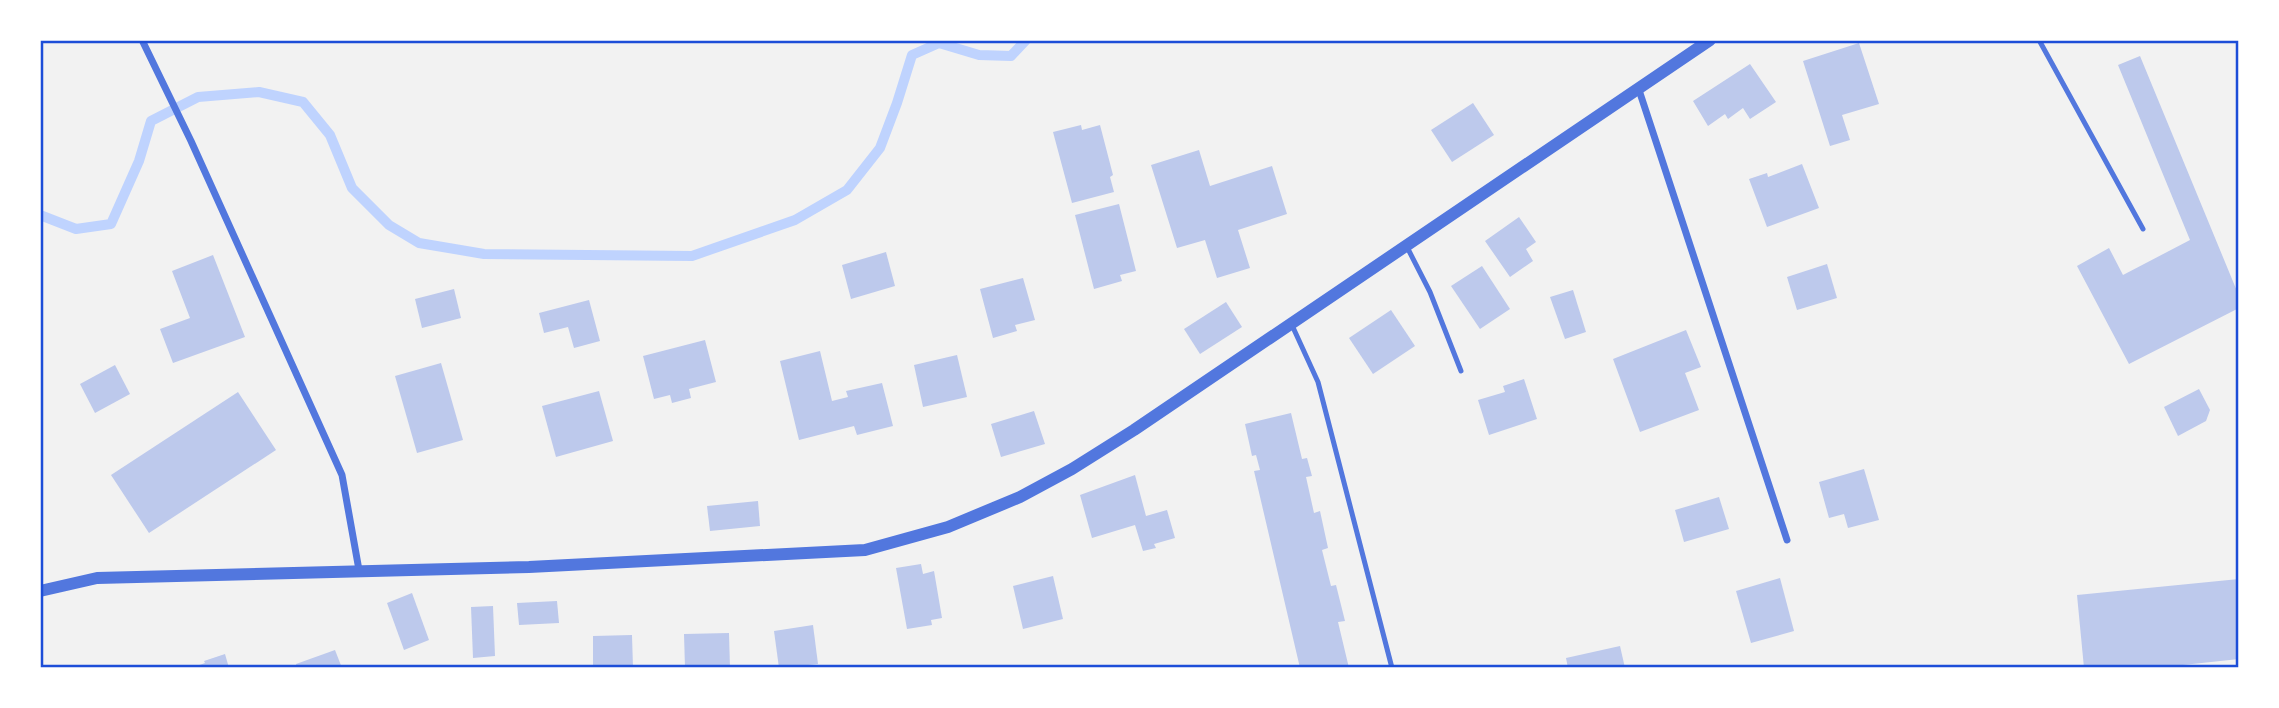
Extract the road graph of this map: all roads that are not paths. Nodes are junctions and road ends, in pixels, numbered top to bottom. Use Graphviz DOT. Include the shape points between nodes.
graph roads {
  1 [pos="142,40"];
  2 [pos="1710,40"];
  3 [pos="2039,40"];
  4 [pos="1639,90"];
  5 [pos="2143,229"];
  6 [pos="1406,244"];
  7 [pos="1291,323"];
  8 [pos="1461,371"];
  9 [pos="1787,540"];
  10 [pos="359,570"];
  11 [pos="40,591"];
  12 [pos="1392,668"];
  1 -- 10 [label="street" via="342,475"];
  2 -- 4 [label="street"];
  3 -- 5 [label="lane"];
  4 -- 6 [label="street"];
  4 -- 9 [label="street"];
  6 -- 7 [label="street"];
  6 -- 8 [label="lane"];
  7 -- 10 [label="street" via="1133,430 1020,497 948,527 866,550 529,567"];
  7 -- 12 [label="lane" via="1318,382"];
  10 -- 11 [label="street" via="97,578"];
}
